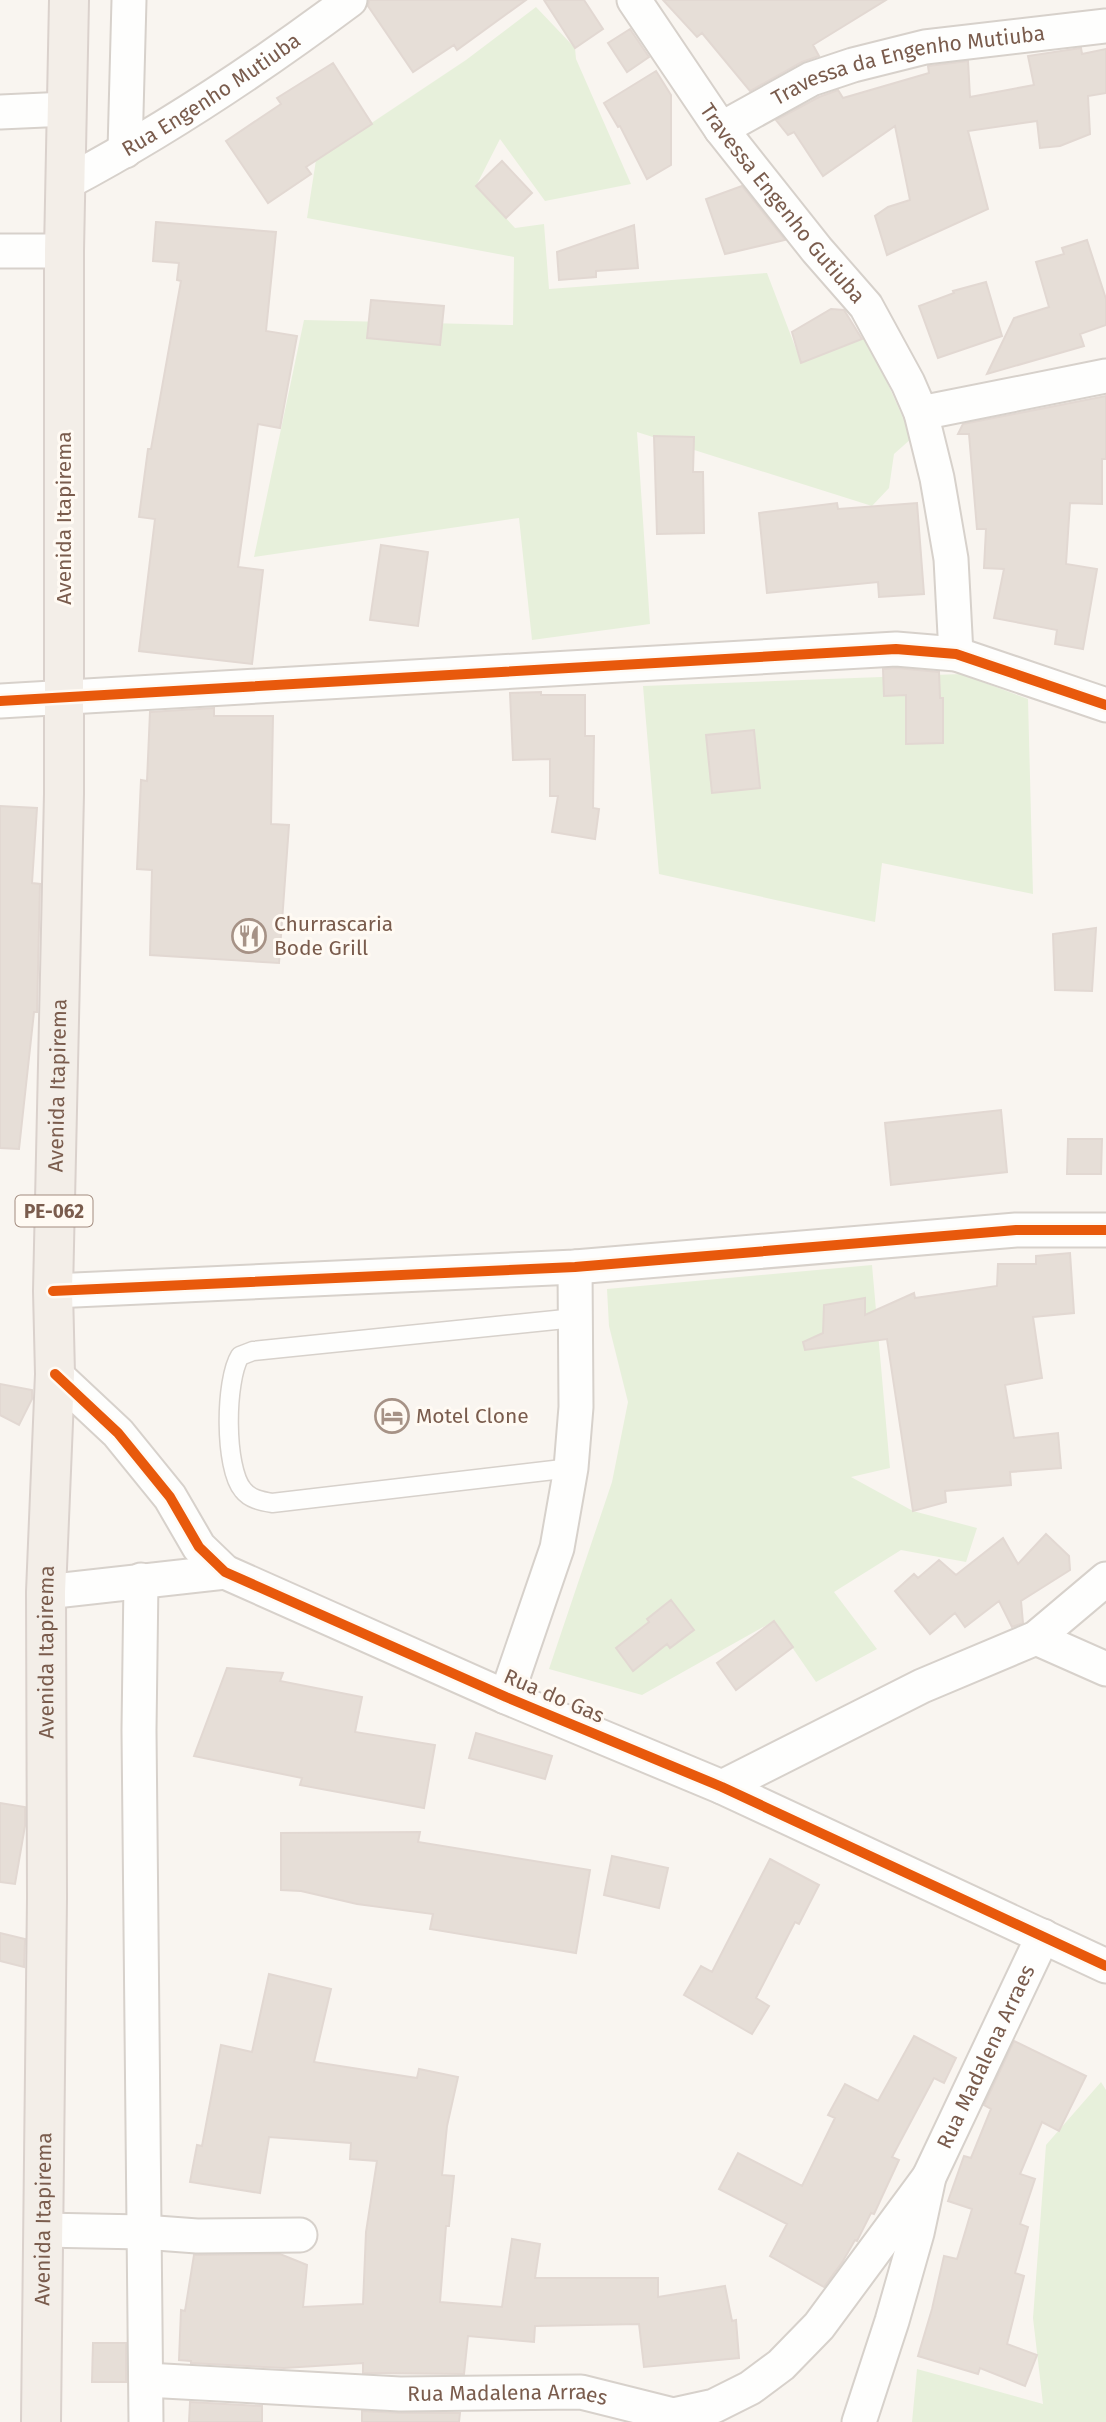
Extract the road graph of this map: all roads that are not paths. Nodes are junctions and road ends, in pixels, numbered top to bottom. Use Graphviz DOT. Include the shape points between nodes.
graph roads {
  1 [pos="69,0"];
  2 [pos="129,0"];
  3 [pos="350,0"];
  4 [pos="634,0"];
  5 [pos="1106,26"];
  6 [pos="67,110"];
  7 [pos="0,112"];
  8 [pos="721,129"];
  9 [pos="125,151"];
  10 [pos="66,183"];
  11 [pos="0,251"];
  12 [pos="64,251"];
  13 [pos="1106,376"];
  14 [pos="921,413"];
  15 [pos="956,654"];
  16 [pos="64,697"];
  17 [pos="0,701"];
  18 [pos="1106,705"];
  19 [pos="1106,1230"];
  20 [pos="575,1267"];
  21 [pos="53,1291"];
  22 [pos="575,1318"];
  23 [pos="55,1374"];
  24 [pos="571,1468"];
  25 [pos="225,1572"];
  26 [pos="1106,1579"];
  27 [pos="141,1580"];
  28 [pos="46,1592"];
  29 [pos="1036,1638"];
  30 [pos="1106,1669"];
  31 [pos="506,1697"];
  32 [pos="722,1787"];
  33 [pos="1042,1936"];
  34 [pos="1106,1966"];
  35 [pos="929,2177"];
  36 [pos="42,2230"];
  37 [pos="143,2232"];
  38 [pos="299,2235"];
  39 [pos="146,2380"];
  40 [pos="41,2422"];
  41 [pos="146,2422"];
  42 [pos="859,2422"];
  1 -- 6 [label="main road, Avenida Itapirema / PE-062"];
  2 -- 9 [label="street"];
  3 -- 9 [label="street, Rua Engenho Mutiuba" via="238,81"];
  4 -- 8 [label="street, Travessa Engenho Gutiuba"];
  5 -- 8 [label="street, Travessa da Engenho Mutiuba" via="925,47 853,65 811,79"];
  6 -- 7 [label="street"];
  6 -- 10 [label="main road, Avenida Itapirema / PE-062"];
  8 -- 14 [label="street, Travessa Engenho Gutiuba" via="866,306"];
  9 -- 10 [label="street, Rua Engenho Mutiuba"];
  10 -- 12 [label="main road, Avenida Itapirema / PE-062"];
  11 -- 12 [label="street"];
  12 -- 16 [label="main road, Avenida Itapirema / PE-062"];
  13 -- 14 [label="street"];
  14 -- 15 [label="street, Travessa Engenho Gutiuba" via="951,559"];
  15 -- 16 [label="street" via="896,649"];
  15 -- 18 [label="street"];
  16 -- 17 [label="street"];
  16 -- 21 [label="main road, Avenida Itapirema / PE-062"];
  19 -- 20 [label="street" via="1016,1230"];
  20 -- 21 [label="street"];
  20 -- 22 [label="street"];
  21 -- 23 [label="main road, Avenida Itapirema / PE-062"];
  22 -- 24 [label="street"];
  22 -- 24 [label="lane" via="253,1351 240,1356 230,1379 230,1458 243,1490 260,1501"];
  23 -- 25 [label="street, Rua do Gas" via="118,1433 170,1497 199,1547"];
  23 -- 28 [label="main road, Avenida Itapirema / PE-062"];
  24 -- 31 [label="street" via="557,1548"];
  25 -- 27 [label="street, Rua do Gas"];
  25 -- 31 [label="street, Rua do Gas"];
  26 -- 29 [label="street"];
  27 -- 28 [label="street, Rua do Gas"];
  27 -- 37 [label="street"];
  28 -- 36 [label="main road, Avenida Itapirema / PE-062"];
  29 -- 30 [label="street"];
  29 -- 32 [label="street" via="922,1686"];
  31 -- 32 [label="street, Rua do Gas"];
  32 -- 33 [label="street, Rua do Gas"];
  33 -- 34 [label="street, Rua do Gas"];
  33 -- 35 [label="street, Rua Madalena Arraes"];
  35 -- 39 [label="street, Rua Madalena Arraes" via="818,2326 781,2365 714,2406 673,2415 581,2392 400,2394"];
  35 -- 42 [label="street, Rua Madalena Arraes" via="896,2309"];
  36 -- 37 [label="street"];
  36 -- 40 [label="main road, Avenida Itapirema / PE-062"];
  37 -- 38 [label="street"];
  37 -- 39 [label="street"];
  39 -- 41 [label="street"];
}
